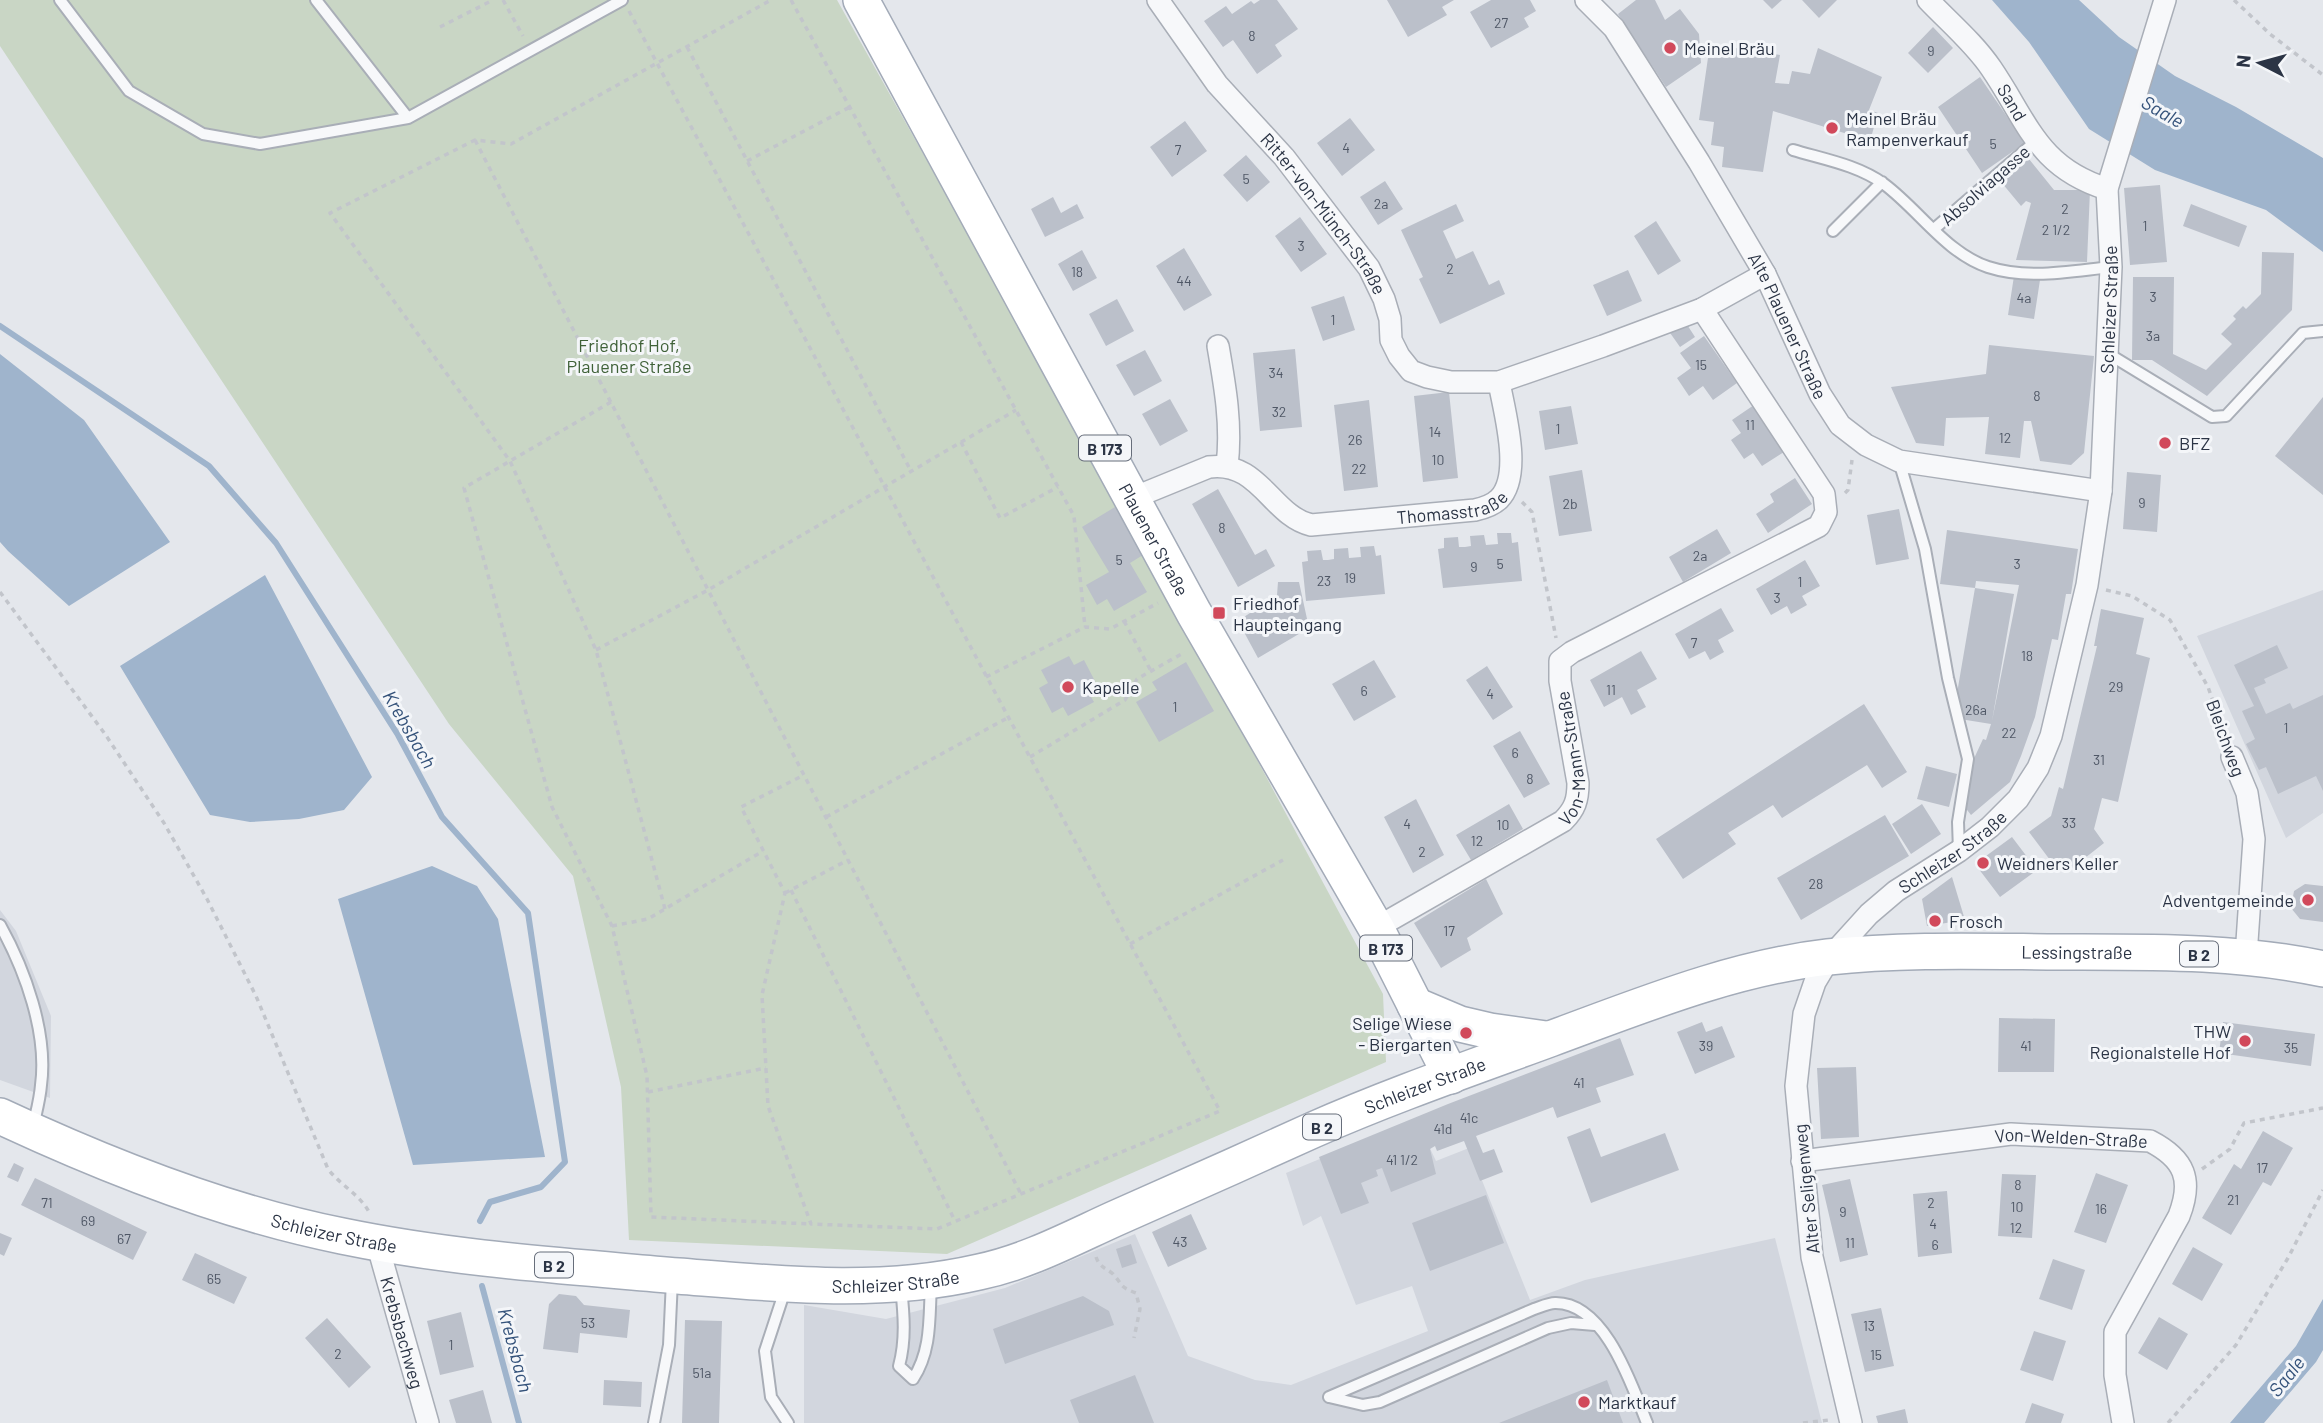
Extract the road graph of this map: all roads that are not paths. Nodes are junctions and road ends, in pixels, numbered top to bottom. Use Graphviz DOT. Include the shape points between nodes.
graph roads {
  1 [pos="60,0"];
  2 [pos="316,0"];
  3 [pos="622,0"];
  4 [pos="861,0"];
  5 [pos="1158,0"];
  6 [pos="1586,0"];
  7 [pos="1928,0"];
  8 [pos="2165,0"];
  9 [pos="408,118"];
  10 [pos="2036,141"];
  11 [pos="1793,150"];
  12 [pos="1882,182"];
  13 [pos="2106,189"];
  14 [pos="1934,229"];
  15 [pos="1833,231"];
  16 [pos="2111,267"];
  17 [pos="1765,274"];
  18 [pos="1702,309"];
  19 [pos="2323,331"];
  20 [pos="1218,346"];
  21 [pos="2107,353"];
  22 [pos="1499,382"];
  23 [pos="1899,461"];
  24 [pos="1227,466"];
  25 [pos="2102,491"];
  26 [pos="1133,498"];
  27 [pos="2232,757"];
  28 [pos="1959,851"];
  29 [pos="0,925"];
  30 [pos="1376,928"];
  31 [pos="2246,956"];
  32 [pos="1830,957"];
  33 [pos="2323,969"];
  34 [pos="1415,1005"];
  35 [pos="1550,1039"];
  36 [pos="1451,1076"];
  37 [pos="0,1116"];
  38 [pos="33,1131"];
  39 [pos="1802,1161"];
  40 [pos="377,1243"];
  41 [pos="672,1275"];
  42 [pos="916,1283"];
  43 [pos="786,1285"];
  44 [pos="1598,1325"];
  45 [pos="1850,1421"];
  46 [pos="428,1423"];
  47 [pos="654,1423"];
  48 [pos="788,1423"];
  49 [pos="1647,1423"];
  50 [pos="2123,1423"];
  1 -- 9 [label="lane" via="129,92 203,134 260,144"];
  2 -- 9 [label="lane"];
  3 -- 9 [label="lane"];
  4 -- 26 [label="main road, Plauener Straße / B 173"];
  5 -- 22 [label="street, Ritter-von-Münch-Straße" via="1217,84 1284,157 1369,268 1384,299 1391,340 1411,371 1451,382"];
  6 -- 17 [label="street, Alte Plauener Straße" via="1614,27"];
  7 -- 10 [label="street, Sand" via="1989,66"];
  8 -- 13 [label="street, Schleizer Straße"];
  10 -- 13 [label="street, Sand" via="2073,176"];
  10 -- 14 [label="lane, Absolviagasse"];
  11 -- 12 [label="lane, Absolviagasse" via="1852,167"];
  12 -- 14 [label="lane, Absolviagasse"];
  12 -- 15 [label="lane"];
  13 -- 16 [label="street, Schleizer Straße"];
  14 -- 16 [label="lane, Absolviagasse" via="1968,258 1989,267 2034,275"];
  16 -- 21 [label="street, Schleizer Straße"];
  17 -- 18 [label="street"];
  17 -- 23 [label="street, Alte Plauener Straße" via="1819,394 1840,425 1866,445"];
  18 -- 22 [label="street"];
  18 -- 30 [label="street, Von-Mann-Straße" via="1824,494 1826,512 1819,526 1560,661 1578,783 1572,811 1563,821"];
  19 -- 21 [label="lane" via="2303,333 2226,416 2211,417"];
  20 -- 24 [label="street" via="1228,417"];
  21 -- 25 [label="street, Schleizer Straße"];
  22 -- 24 [label="street, Thomasstraße" via="1511,468 1508,486 1489,506 1311,525 1300,523 1258,484"];
  23 -- 25 [label="street, Alte Plauener Straße"];
  23 -- 28 [label="lane" via="1924,549 1968,760 1958,822"];
  24 -- 26 [label="street" via="1209,467"];
  25 -- 28 [label="street, Schleizer Straße" via="2087,585 2051,736 2018,799"];
  26 -- 30 [label="main road, Plauener Straße / B 173"];
  27 -- 31 [label="street, Bleichweg" via="2247,793 2254,839"];
  28 -- 32 [label="street, Schleizer Straße" via="1868,914"];
  29 -- 38 [label="lane" via="29,991 41,1047 42,1083"];
  30 -- 34 [label="main road, Plauener Straße / B 173"];
  31 -- 32 [label="main road, Lessingstraße / B 2" via="2009,952"];
  31 -- 33 [label="main road, Lessingstraße / B 2"];
  32 -- 35 [label="main road, Schleizer Straße / B 2" via="1742,974"];
  32 -- 39 [label="street, Alter Seligenweg" via="1804,1014 1798,1054"];
  34 -- 35 [label="main road" via="1460,1024"];
  34 -- 36 [label="main road, Plauener Straße / B 173"];
  35 -- 36 [label="main road, Schleizer Straße / B 2"];
  36 -- 42 [label="main road, Schleizer Straße / B 2" via="1314,1130 1055,1247 984,1272"];
  37 -- 38 [label="main road, Schleizer Straße / B 2"];
  38 -- 40 [label="main road, Schleizer Straße / B 2" via="263,1217"];
  39 -- 45 [label="street, Alter Seligenweg" via="1812,1257"];
  39 -- 50 [label="street, Von-Welden-Straße" via="2011,1134 2150,1141 2169,1151 2182,1165 2186,1198 2115,1332 2115,1375"];
  40 -- 41 [label="main road, Schleizer Straße / B 2"];
  40 -- 46 [label="street, Krebsbachweg"];
  41 -- 43 [label="main road, Schleizer Straße / B 2"];
  41 -- 47 [label="lane" via="670,1345"];
  42 -- 42 [label="lane" via="898,1366 913,1379 928,1346"];
  42 -- 43 [label="main road, Schleizer Straße / B 2"];
  43 -- 48 [label="lane" via="765,1351 771,1396"];
  44 -- 44 [label="lane" via="1571,1323 1548,1328 1380,1402 1363,1405 1329,1397 1555,1303 1577,1308"];
  44 -- 49 [label="lane" via="1619,1357"];
}
